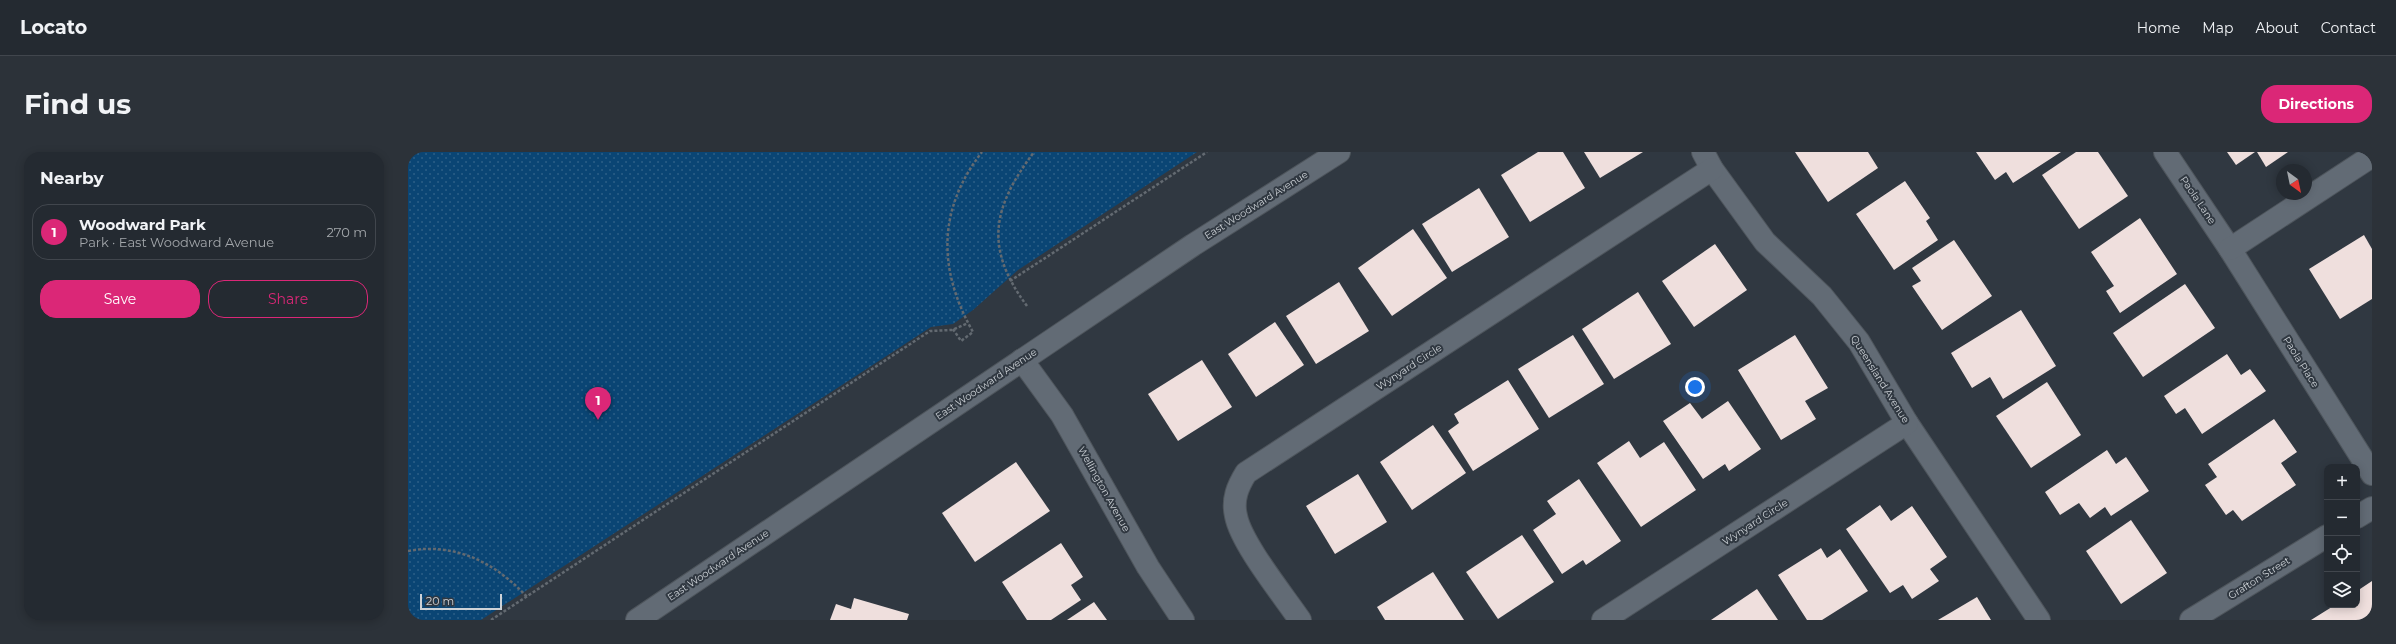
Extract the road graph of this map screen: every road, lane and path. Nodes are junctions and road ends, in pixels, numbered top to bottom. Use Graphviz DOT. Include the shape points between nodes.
graph roads {
  1 [pos="982,152"];
  2 [pos="1034,152"];
  3 [pos="1207,152"];
  4 [pos="1339,152"];
  5 [pos="2165,152"];
  6 [pos="2372,156"];
  7 [pos="1708,160"];
  8 [pos="2230,249"];
  9 [pos="1010,281"];
  10 [pos="1027,306"];
  11 [pos="968,323"];
  12 [pos="953,329"];
  13 [pos="1022,360"];
  14 [pos="1907,423"];
  15 [pos="2372,474"];
  16 [pos="2372,508"];
  17 [pos="2360,515"];
  18 [pos="2324,538"];
  19 [pos="408,552"];
  20 [pos="527,597"];
  21 [pos="491,620"];
  22 [pos="637,620"];
  23 [pos="1183,620"];
  24 [pos="1300,620"];
  25 [pos="1603,620"];
  26 [pos="2039,620"];
  27 [pos="2191,620"];
  1 -- 11 [label="path" via="952,206 947,238 951,284"];
  2 -- 9 [label="path" via="1008,192 999,227 1000,258"];
  3 -- 9 [label="path"];
  4 -- 13 [label="street, East Woodward Avenue" via="1193,245"];
  5 -- 8 [label="street, Paola Lane"];
  6 -- 8 [label="street"];
  7 -- 14 [label="street, Queensland Avenue" via="1765,242 1822,296 1859,342"];
  7 -- 24 [label="street, Wynyard Circle" via="1246,473 1238,486 1234,503 1236,517 1250,547"];
  8 -- 15 [label="street, Paola Place"];
  9 -- 10 [label="path"];
  11 -- 12 [label="path"];
  11 -- 12 [label="path" via="973,332 961,341"];
  12 -- 20 [label="path" via="930,332"];
  13 -- 22 [label="street, East Woodward Avenue"];
  13 -- 23 [label="street, Wellington Avenue" via="1062,415 1148,567"];
  14 -- 25 [label="street, Wynyard Circle"];
  14 -- 26 [label="street, Queensland Avenue"];
  16 -- 17 [label="street"];
  18 -- 27 [label="street, Grafton Street"];
  19 -- 20 [label="path" via="441,549 464,554 487,563 511,580"];
  20 -- 21 [label="path"];
}
